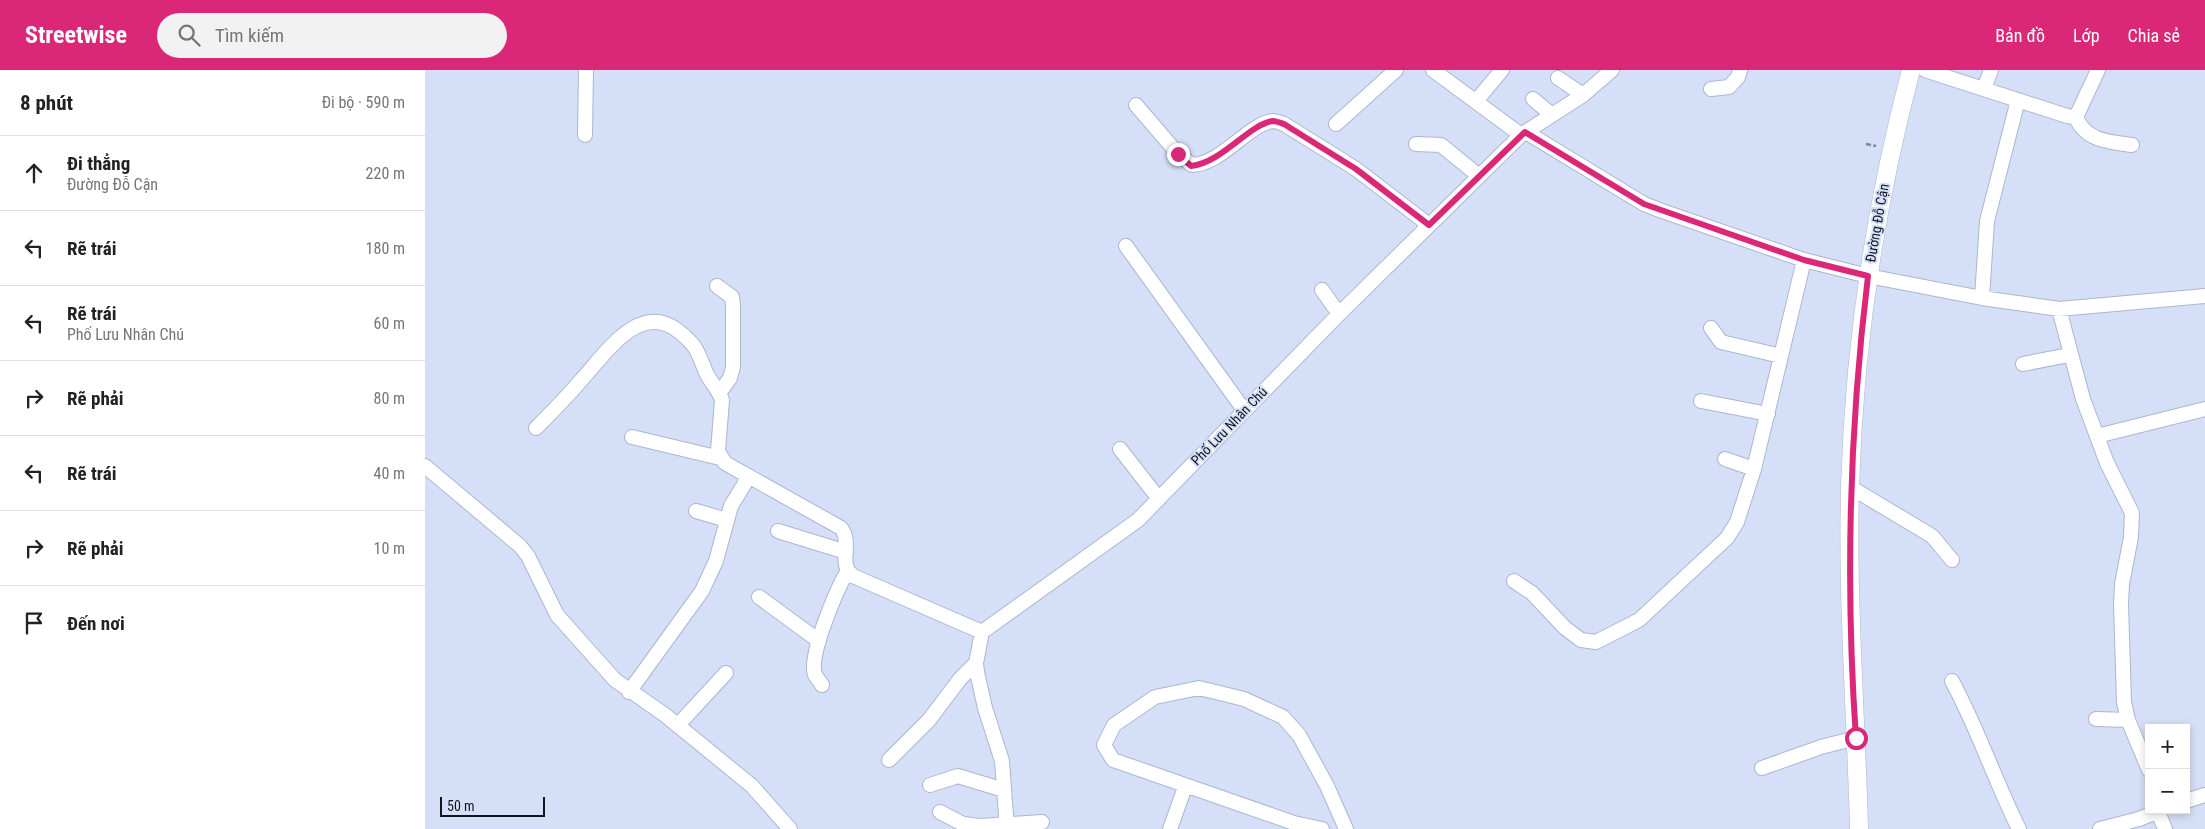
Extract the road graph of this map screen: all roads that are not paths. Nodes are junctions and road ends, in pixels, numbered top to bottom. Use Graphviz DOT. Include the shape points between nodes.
graph roads {
  1 [pos="586,70"];
  2 [pos="1396,70"];
  3 [pos="1433,70"];
  4 [pos="1501,70"];
  5 [pos="1612,70"];
  6 [pos="1740,70"];
  7 [pos="1911,70"];
  8 [pos="1925,70"];
  9 [pos="1991,70"];
  10 [pos="2098,70"];
  11 [pos="1558,78"];
  12 [pos="1985,88"];
  13 [pos="1711,90"];
  14 [pos="1583,95"];
  15 [pos="1533,99"];
  16 [pos="2018,100"];
  17 [pos="1476,102"];
  18 [pos="1136,105"];
  19 [pos="1552,115"];
  20 [pos="2075,117"];
  21 [pos="1336,124"];
  22 [pos="1523,133"];
  23 [pos="585,135"];
  24 [pos="1416,144"];
  25 [pos="2132,145"];
  26 [pos="1479,176"];
  27 [pos="1429,225"];
  28 [pos="1126,246"];
  29 [pos="1804,260"];
  30 [pos="1868,276"];
  31 [pos="717,286"];
  32 [pos="1322,290"];
  33 [pos="2205,296"];
  34 [pos="1982,298"];
  35 [pos="2059,309"];
  36 [pos="1339,314"];
  37 [pos="1711,328"];
  38 [pos="2069,355"];
  39 [pos="1781,356"];
  40 [pos="2023,364"];
  41 [pos="719,392"];
  42 [pos="1701,401"];
  43 [pos="2205,409"];
  44 [pos="1244,410"];
  45 [pos="1768,414"];
  46 [pos="535,428"];
  47 [pos="632,436"];
  48 [pos="2097,436"];
  49 [pos="1120,449"];
  50 [pos="720,458"];
  51 [pos="1725,458"];
  52 [pos="425,466"];
  53 [pos="1754,468"];
  54 [pos="748,478"];
  55 [pos="1850,487"];
  56 [pos="1159,499"];
  57 [pos="695,511"];
  58 [pos="727,520"];
  59 [pos="778,531"];
  60 [pos="845,552"];
  61 [pos="1953,560"];
  62 [pos="847,572"];
  63 [pos="1514,580"];
  64 [pos="759,597"];
  65 [pos="982,632"];
  66 [pos="819,641"];
  67 [pos="976,663"];
  68 [pos="727,673"];
  69 [pos="1952,681"];
  70 [pos="822,685"];
  71 [pos="629,692"];
  72 [pos="2096,719"];
  73 [pos="2128,720"];
  74 [pos="678,725"];
  75 [pos="1856,738"];
  76 [pos="889,760"];
  77 [pos="1762,768"];
  78 [pos="2149,769"];
  79 [pos="930,785"];
  80 [pos="1185,787"];
  81 [pos="1004,790"];
  82 [pos="2205,795"];
  83 [pos="2190,800"];
  84 [pos="940,812"];
  85 [pos="2149,814"];
  86 [pos="2160,814"];
  87 [pos="1042,822"];
  88 [pos="1293,826"];
  89 [pos="1007,827"];
  90 [pos="790,829"];
  91 [pos="1170,829"];
  92 [pos="1322,829"];
  93 [pos="1346,829"];
  94 [pos="1859,829"];
  95 [pos="2019,829"];
  96 [pos="2100,829"];
  97 [pos="2165,829"];
  1 -- 23 [label="street"];
  2 -- 21 [label="street"];
  3 -- 17 [label="street"];
  4 -- 17 [label="street"];
  5 -- 14 [label="street, Phố Lưu Nhân Chú"];
  6 -- 13 [label="street" via="1729,87"];
  7 -- 30 [label="main road, Đường Đỗ Cận" via="1890,148"];
  8 -- 12 [label="street"];
  9 -- 12 [label="street"];
  10 -- 20 [label="street"];
  11 -- 14 [label="street"];
  12 -- 16 [label="street"];
  14 -- 19 [label="street, Phố Lưu Nhân Chú"];
  15 -- 19 [label="street"];
  16 -- 20 [label="street"];
  16 -- 34 [label="street" via="1987,222"];
  17 -- 22 [label="street"];
  18 -- 27 [label="street" via="1191,166 1204,165 1273,121 1284,124 1356,169"];
  19 -- 22 [label="street, Phố Lưu Nhân Chú"];
  20 -- 25 [label="street" via="2079,126 2101,141"];
  22 -- 26 [label="street, Phố Lưu Nhân Chú"];
  22 -- 29 [label="street" via="1644,204"];
  24 -- 26 [label="street" via="1441,145"];
  26 -- 27 [label="street, Phố Lưu Nhân Chú"];
  27 -- 36 [label="street, Phố Lưu Nhân Chú"];
  28 -- 44 [label="street"];
  29 -- 30 [label="street"];
  29 -- 39 [label="street"];
  30 -- 34 [label="street"];
  30 -- 55 [label="main road, Đường Đỗ Cận" via="1857,371"];
  31 -- 41 [label="street" via="731,297 733,307 733,367 730,378"];
  32 -- 36 [label="street"];
  33 -- 35 [label="street"];
  34 -- 35 [label="street"];
  35 -- 38 [label="street"];
  36 -- 44 [label="street, Phố Lưu Nhân Chú"];
  37 -- 39 [label="street" via="1721,342"];
  38 -- 40 [label="street"];
  38 -- 48 [label="street"];
  39 -- 45 [label="street"];
  41 -- 46 [label="street" via="692,342 667,323 649,321 621,337"];
  41 -- 50 [label="street"];
  42 -- 45 [label="street"];
  43 -- 48 [label="street"];
  44 -- 56 [label="street, Phố Lưu Nhân Chú"];
  45 -- 53 [label="street"];
  47 -- 50 [label="street"];
  48 -- 73 [label="street" via="2131,513 2131,537 2121,605 2124,702"];
  49 -- 56 [label="street"];
  50 -- 54 [label="street"];
  51 -- 53 [label="street"];
  52 -- 71 [label="street" via="520,546 557,615"];
  53 -- 63 [label="street" via="1737,522 1727,538 1639,620 1596,642 1581,640 1565,628 1533,594"];
  54 -- 58 [label="street" via="736,495"];
  54 -- 60 [label="street" via="841,528 846,538"];
  55 -- 61 [label="street" via="1933,536"];
  55 -- 75 [label="main road, Đường Đỗ Cận" via="1851,659"];
  56 -- 65 [label="street, Phố Lưu Nhân Chú" via="1138,520"];
  57 -- 58 [label="street"];
  58 -- 71 [label="street" via="716,561 702,591"];
  59 -- 60 [label="street"];
  60 -- 62 [label="street"];
  62 -- 65 [label="street"];
  62 -- 66 [label="street" via="833,598"];
  64 -- 66 [label="street"];
  65 -- 67 [label="street"];
  66 -- 70 [label="street" via="815,674"];
  67 -- 76 [label="street" via="929,720"];
  67 -- 81 [label="street" via="985,708 1000,752"];
  68 -- 74 [label="street"];
  69 -- 95 [label="street" via="1973,719"];
  71 -- 74 [label="street"];
  72 -- 73 [label="street"];
  73 -- 78 [label="street"];
  74 -- 90 [label="street" via="752,786"];
  75 -- 77 [label="street" via="1821,746"];
  75 -- 94 [label="main road, Đường Đỗ Cận"];
  79 -- 81 [label="street" via="958,776"];
  80 -- 88 [label="street"];
  80 -- 91 [label="street"];
  80 -- 93 [label="street" via="1113,760 1104,745 1114,725 1155,697 1199,688 1244,699 1283,716 1299,735"];
  81 -- 89 [label="street"];
  82 -- 83 [label="street"];
  84 -- 89 [label="street" via="963,824"];
  85 -- 96 [label="street"];
  86 -- 97 [label="street"];
  87 -- 89 [label="street"];
  88 -- 92 [label="street"];
}
